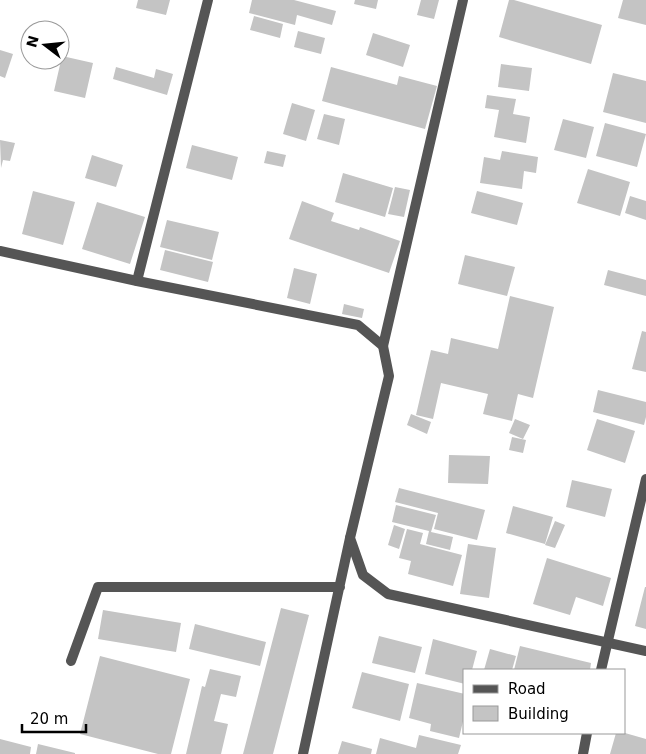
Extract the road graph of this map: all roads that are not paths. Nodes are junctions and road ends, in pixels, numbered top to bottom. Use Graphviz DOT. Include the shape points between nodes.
graph roads {
  1 [pos="208,0"];
  2 [pos="463,0"];
  3 [pos="0,251"];
  4 [pos="137,281"];
  5 [pos="383,346"];
  6 [pos="646,479"];
  7 [pos="350,538"];
  8 [pos="340,587"];
  9 [pos="607,643"];
  10 [pos="646,651"];
  11 [pos="70,661"];
  12 [pos="601,669"];
  13 [pos="587,734"];
  14 [pos="303,754"];
  15 [pos="583,754"];
  1 -- 4 [label="street"];
  2 -- 5 [label="street"];
  3 -- 4 [label="street"];
  4 -- 5 [label="street" via="358,325"];
  5 -- 7 [label="street" via="389,376"];
  6 -- 9 [label="street"];
  7 -- 8 [label="street"];
  7 -- 9 [label="street" via="363,575 388,594"];
  8 -- 11 [label="street" via="98,587"];
  8 -- 14 [label="street"];
  9 -- 10 [label="street"];
  9 -- 12 [label="street"];
  13 -- 15 [label="street"];
}
